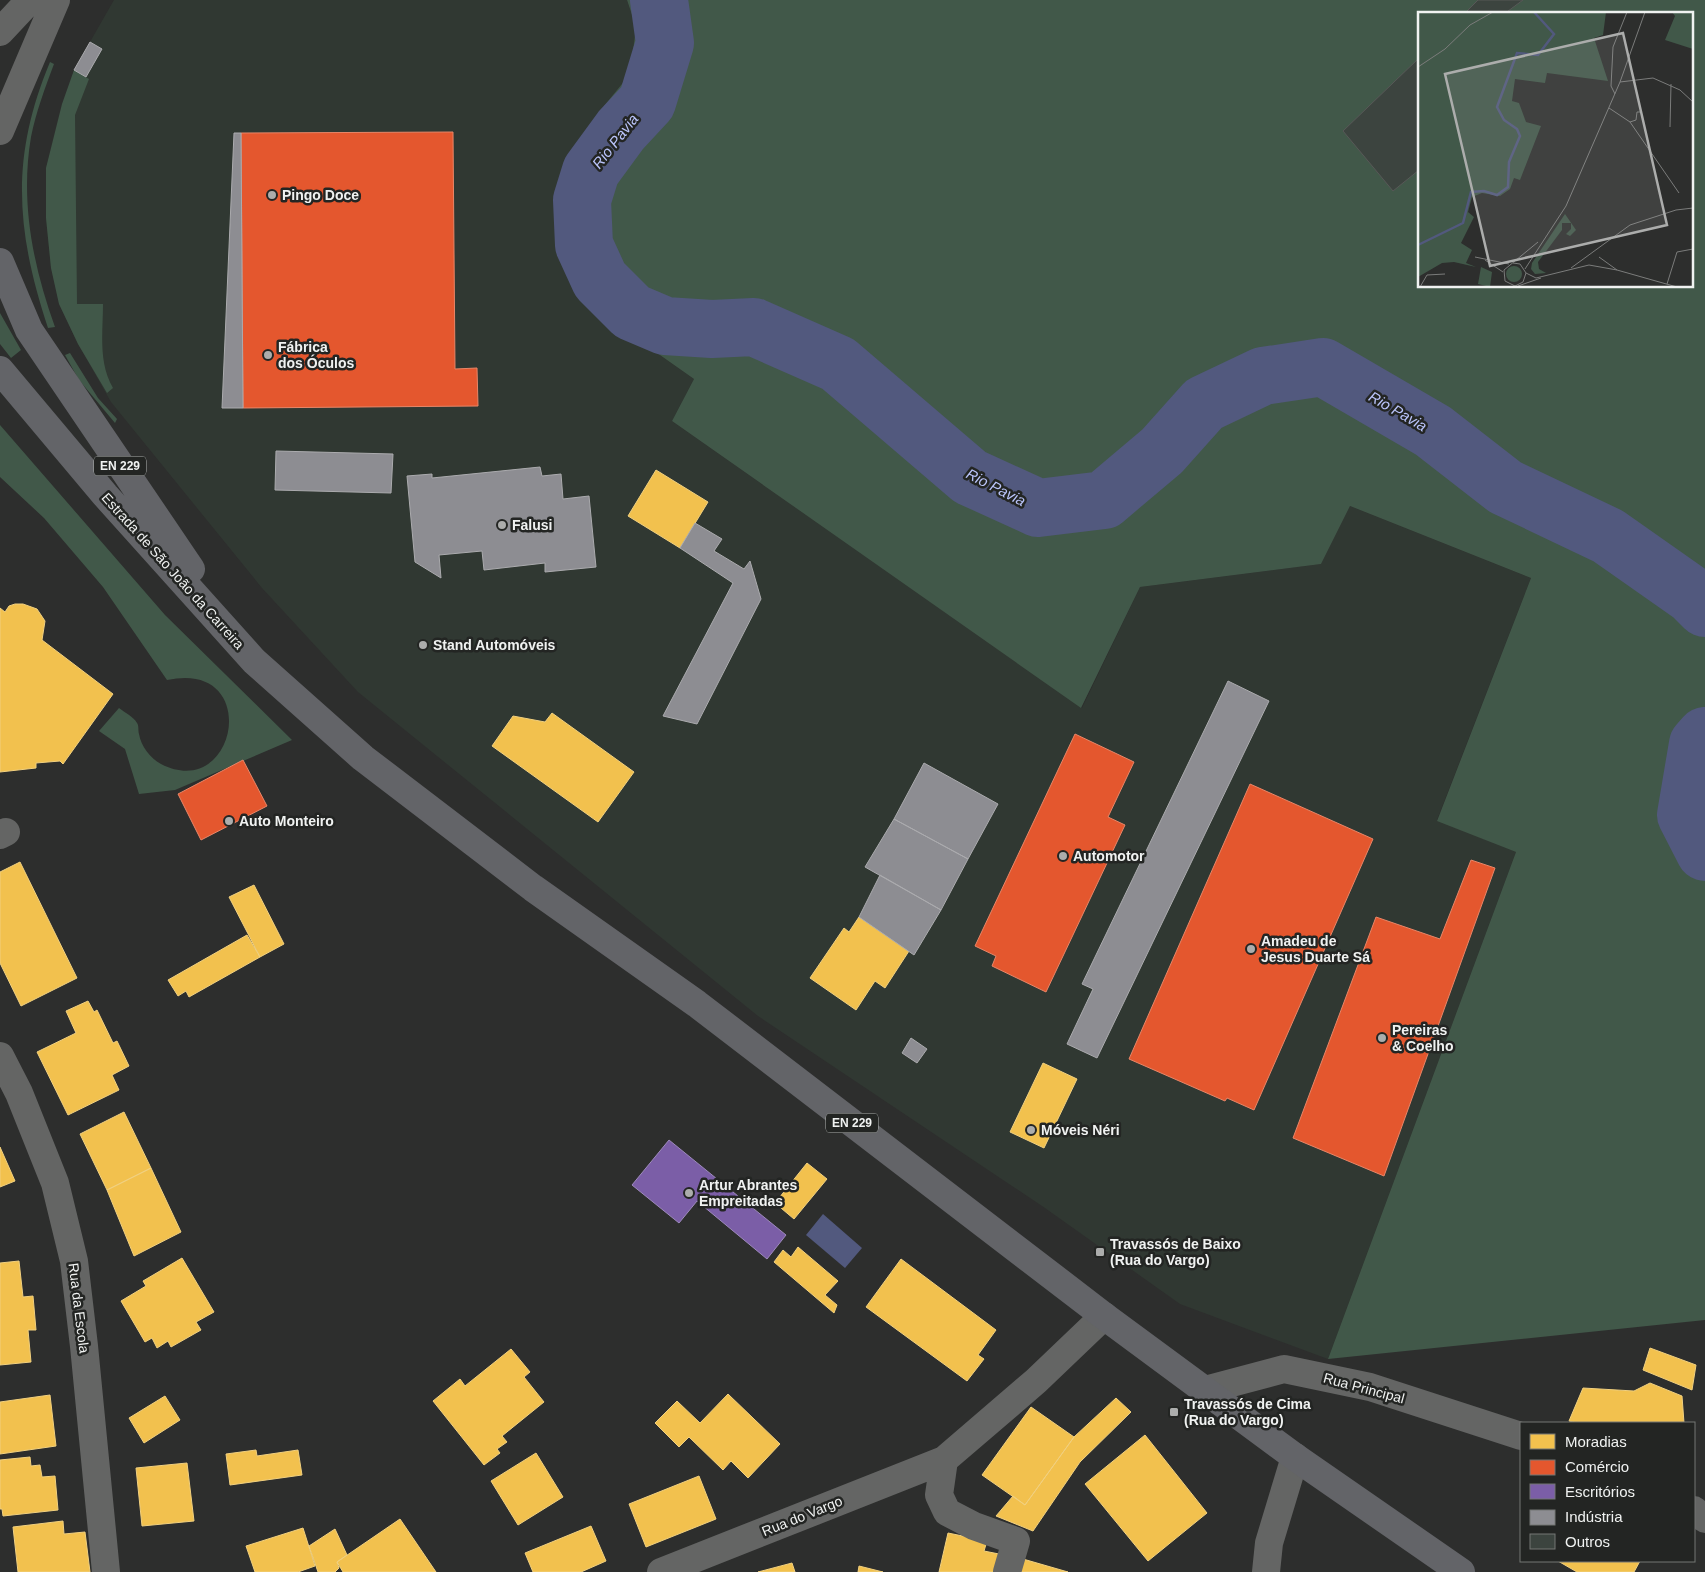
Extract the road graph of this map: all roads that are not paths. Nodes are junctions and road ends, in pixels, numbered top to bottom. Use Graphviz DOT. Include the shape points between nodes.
graph roads {
  1 [pos="30,0"];
  2 [pos="56,0"];
  3 [pos="0,32"];
  4 [pos="0,131"];
  5 [pos="0,262"];
  6 [pos="0,370"];
  7 [pos="254,661"];
  8 [pos="0,1056"];
  9 [pos="1104,1316"];
  10 [pos="1205,1390"];
  11 [pos="1520,1436"];
  12 [pos="1295,1457"];
  13 [pos="944,1460"];
  14 [pos="1695,1511"];
  15 [pos="1705,1519"];
  16 [pos="106,1572"];
  17 [pos="661,1572"];
  18 [pos="1007,1572"];
  19 [pos="1266,1572"];
  20 [pos="1461,1572"];
  1 -- 3 [label="street"];
  2 -- 4 [label="street"];
  5 -- 7 [label="main road, Estrada de São João da Carreira / EN 229" via="29,330"];
  6 -- 7 [label="main road, Estrada de São João da Carreira / EN 229" via="105,495"];
  7 -- 9 [label="main road, EN 229" via="363,758 532,888 696,1004"];
  8 -- 16 [label="street, Rua da Escola" via="19,1093 55,1183 74,1261"];
  9 -- 10 [label="main road, EN 229"];
  9 -- 13 [label="street, Rua do Vargo" via="1036,1381"];
  10 -- 11 [label="street, Rua Principal" via="1284,1369 1370,1387"];
  10 -- 12 [label="main road, EN 229"];
  12 -- 19 [label="street" via="1268,1543"];
  12 -- 20 [label="main road, EN 229"];
  13 -- 17 [label="street, Rua do Vargo"];
  13 -- 18 [label="street" via="939,1495 947,1512 1016,1541"];
  14 -- 15 [label="street"];
}
